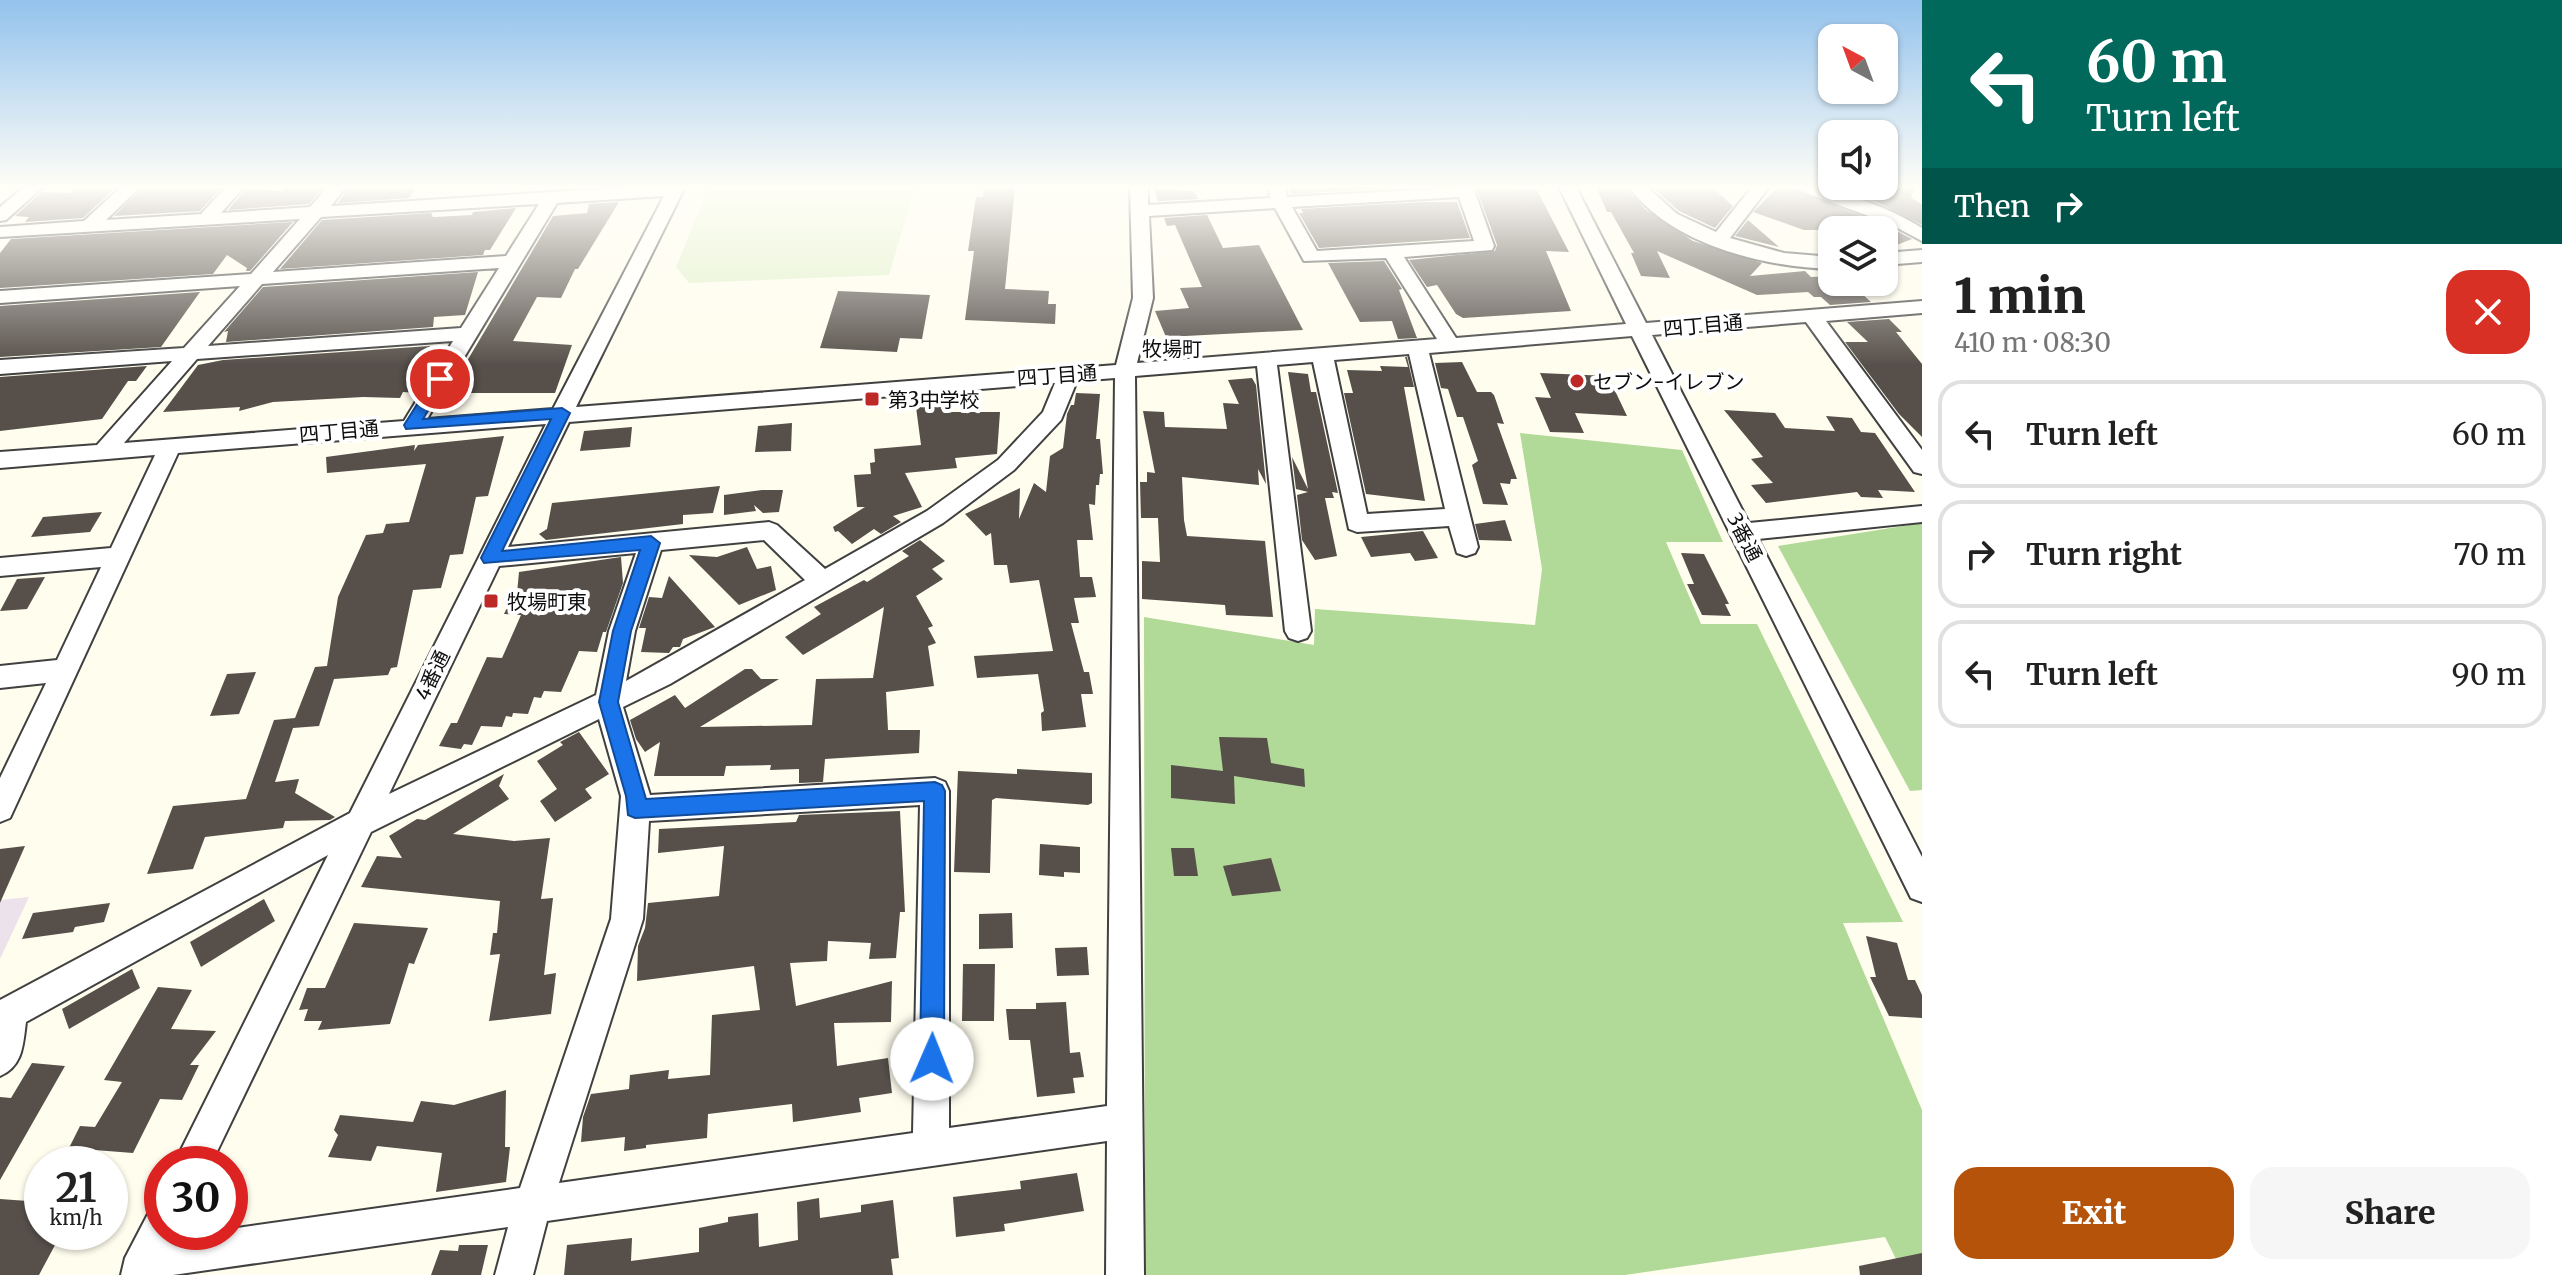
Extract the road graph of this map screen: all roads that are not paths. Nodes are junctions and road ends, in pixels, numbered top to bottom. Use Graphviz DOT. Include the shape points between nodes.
graph roads {
  1 [pos="286,246"];
  2 [pos="522,246"];
  3 [pos="647,246"];
  4 [pos="1141,246"];
  5 [pos="1305,246"];
  6 [pos="1477,246"];
  7 [pos="1598,246"];
  8 [pos="1741,246"];
  9 [pos="1392,252"];
  10 [pos="1922,256"];
  11 [pos="1898,258"];
  12 [pos="513,261"];
  13 [pos="1818,264"];
  14 [pos="259,277"];
  15 [pos="0,297"];
  16 [pos="1922,307"];
  17 [pos="1812,316"];
  18 [pos="1641,330"];
  19 [pos="468,334"];
  20 [pos="1450,344"];
  21 [pos="1417,347"];
  22 [pos="192,353"];
  23 [pos="1322,354"];
  24 [pos="1266,359"];
  25 [pos="0,367"];
  26 [pos="1125,369"];
  27 [pos="1069,374"];
  28 [pos="562,413"];
  29 [pos="412,425"];
  30 [pos="171,445"];
  31 [pos="104,451"];
  32 [pos="0,460"];
  33 [pos="1922,466"];
  34 [pos="1922,514"];
  35 [pos="1460,517"];
  36 [pos="1742,532"];
  37 [pos="651,543"];
  38 [pos="1466,547"];
  39 [pos="119,556"];
  40 [pos="490,558"];
  41 [pos="0,567"];
  42 [pos="823,582"];
  43 [pos="1298,631"];
  44 [pos="65,670"];
  45 [pos="0,677"];
  46 [pos="608,702"];
  47 [pos="0,809"];
  48 [pos="635,809"];
  49 [pos="359,823"];
  50 [pos="1919,876"];
  51 [pos="5,1015"];
  52 [pos="0,1059"];
  53 [pos="1125,1121"];
  54 [pos="201,1146"];
  55 [pos="931,1148"];
  56 [pos="533,1205"];
  57 [pos="150,1250"];
  58 [pos="141,1268"];
  59 [pos="514,1275"];
  60 [pos="1125,1275"];
  1 -- 14 [label="street"];
  2 -- 12 [label="street"];
  3 -- 28 [label="street, 4番通"];
  4 -- 26 [label="street" via="1143,298"];
  5 -- 9 [label="street" via="1311,257"];
  6 -- 9 [label="street"];
  7 -- 18 [label="street, 3番通"];
  8 -- 13 [label="street"];
  9 -- 20 [label="street"];
  10 -- 11 [label="street"];
  12 -- 14 [label="street"];
  12 -- 19 [label="street"];
  14 -- 15 [label="street"];
  14 -- 22 [label="street"];
  16 -- 17 [label="street, 四丁目通"];
  17 -- 18 [label="street, 四丁目通"];
  17 -- 33 [label="street"];
  18 -- 20 [label="street, 四丁目通"];
  18 -- 36 [label="street, 3番通"];
  19 -- 22 [label="street"];
  19 -- 29 [label="street"];
  20 -- 21 [label="street, 四丁目通"];
  21 -- 23 [label="street, 四丁目通"];
  21 -- 35 [label="street"];
  22 -- 25 [label="street"];
  22 -- 31 [label="street"];
  23 -- 24 [label="street, 四丁目通"];
  23 -- 35 [label="street" via="1357,523"];
  24 -- 26 [label="street, 四丁目通"];
  24 -- 43 [label="street"];
  26 -- 27 [label="street, 四丁目通"];
  26 -- 53 [label="street"];
  27 -- 28 [label="street, 四丁目通"];
  27 -- 42 [label="street" via="1053,415 1006,465 935,517"];
  28 -- 29 [label="street, 四丁目通"];
  28 -- 40 [label="street, 4番通"];
  29 -- 30 [label="street, 四丁目通"];
  30 -- 31 [label="street, 四丁目通"];
  30 -- 39 [label="street"];
  31 -- 32 [label="street, 四丁目通"];
  34 -- 36 [label="street"];
  35 -- 38 [label="street"];
  36 -- 50 [label="street, 3番通"];
  37 -- 40 [label="street"];
  37 -- 42 [label="street" via="769,531"];
  37 -- 46 [label="street" via="622,631"];
  39 -- 41 [label="street"];
  39 -- 44 [label="street"];
  40 -- 49 [label="street, 4番通"];
  42 -- 46 [label="street"];
  44 -- 45 [label="street"];
  44 -- 47 [label="street"];
  46 -- 48 [label="street" via="636,796"];
  46 -- 49 [label="street"];
  48 -- 55 [label="street" via="935,791"];
  48 -- 56 [label="street" via="627,919"];
  49 -- 51 [label="street"];
  49 -- 54 [label="street, 4番通"];
  51 -- 52 [label="street" via="6,1050"];
  53 -- 55 [label="street"];
  53 -- 60 [label="street"];
  55 -- 56 [label="street"];
  56 -- 58 [label="street"];
  56 -- 59 [label="street"];
  57 -- 58 [label="street"];
}
